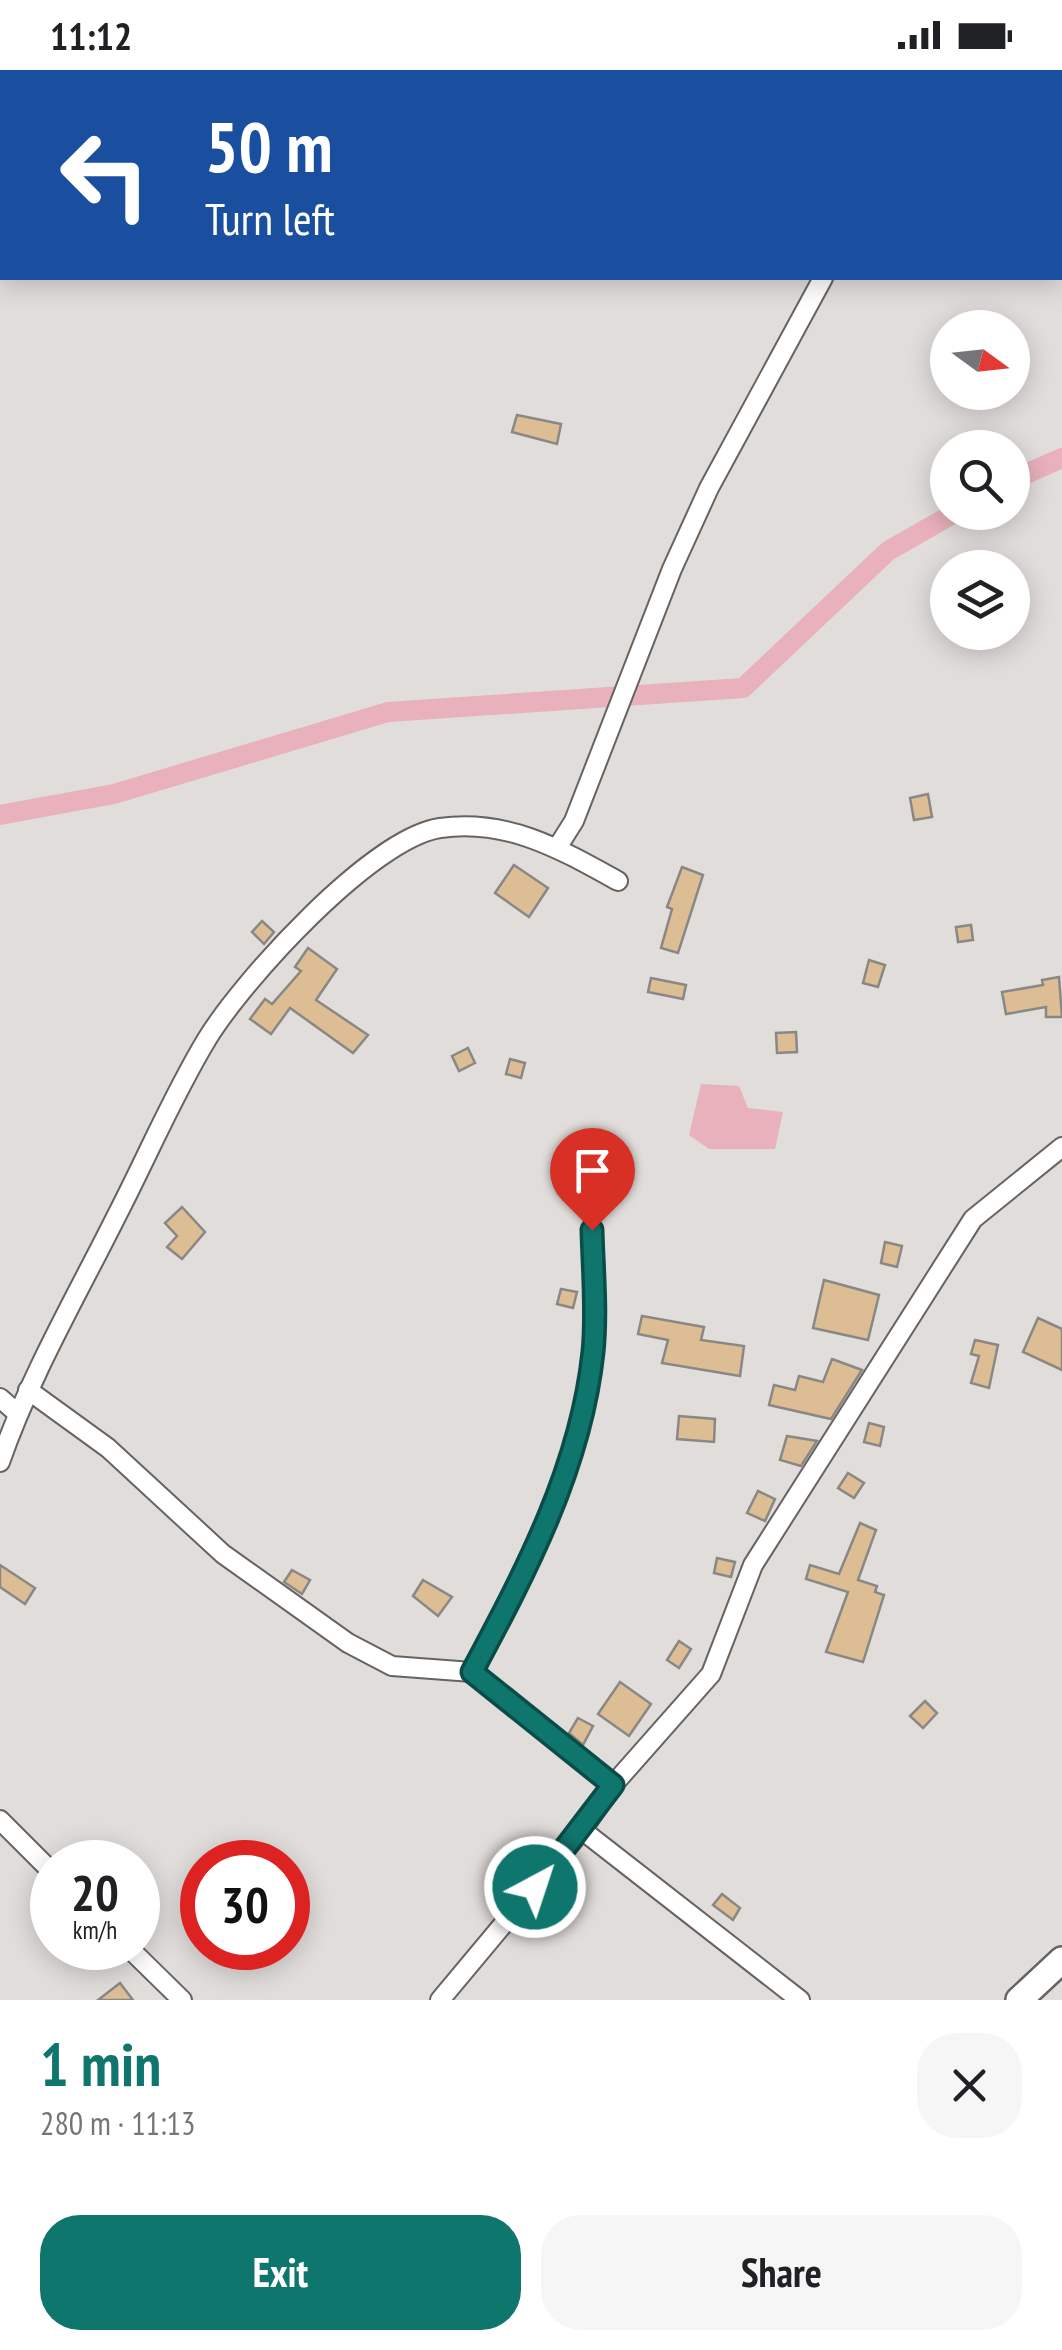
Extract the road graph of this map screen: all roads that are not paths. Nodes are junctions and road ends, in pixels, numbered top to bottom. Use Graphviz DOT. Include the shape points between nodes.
graph roads {
  1 [pos="822,280"];
  2 [pos="558,848"];
  3 [pos="618,881"];
  4 [pos="1062,1147"];
  5 [pos="592,1230"];
  6 [pos="28,1390"];
  7 [pos="0,1398"];
  8 [pos="17,1413"];
  9 [pos="0,1462"];
  10 [pos="472,1672"];
  11 [pos="613,1785"];
  12 [pos="0,1820"];
  13 [pos="582,1830"];
  14 [pos="30,1850"];
  15 [pos="1062,1960"];
  16 [pos="151,1970"];
  17 [pos="182,2000"];
  18 [pos="440,2000"];
  19 [pos="800,2000"];
  20 [pos="1019,2000"];
  1 -- 2 [label="street" via="709,488"];
  2 -- 3 [label="street"];
  2 -- 6 [label="street" via="522,833 437,828 394,846 292,933 208,1037"];
  4 -- 11 [label="street" via="973,1219 753,1566 711,1674"];
  5 -- 10 [label="street" via="594,1340 584,1405 538,1548"];
  6 -- 8 [label="street"];
  6 -- 10 [label="street" via="108,1448 223,1554 348,1643 392,1666"];
  7 -- 8 [label="street"];
  8 -- 9 [label="street"];
  10 -- 11 [label="street"];
  11 -- 13 [label="street"];
  12 -- 14 [label="street"];
  13 -- 18 [label="street"];
  13 -- 19 [label="street"];
  15 -- 20 [label="main road"];
  16 -- 17 [label="street"];
}
